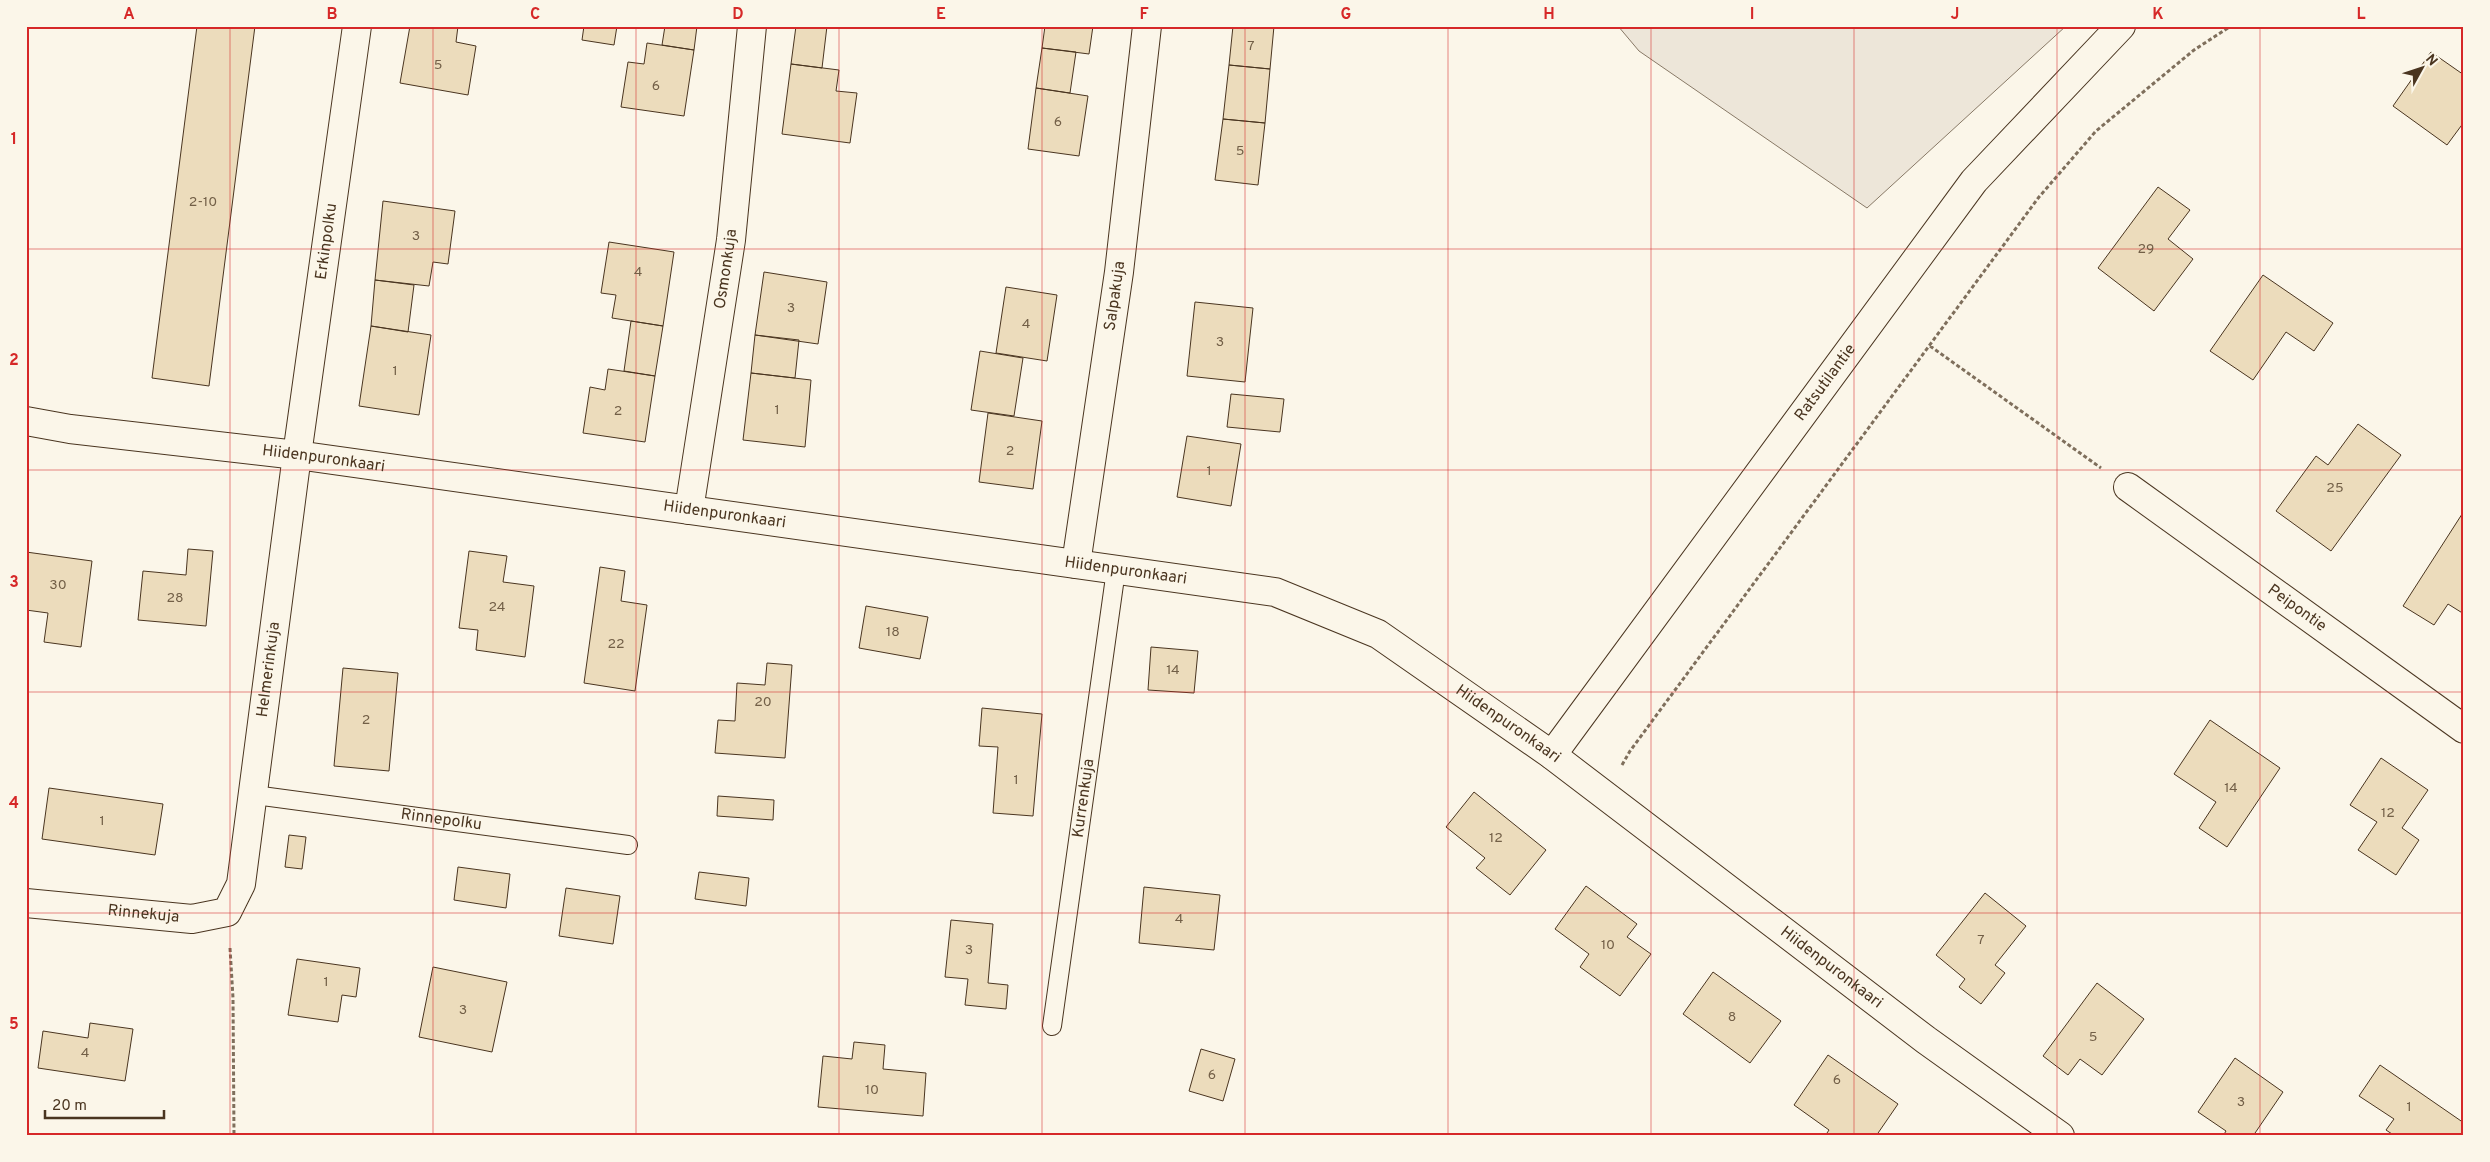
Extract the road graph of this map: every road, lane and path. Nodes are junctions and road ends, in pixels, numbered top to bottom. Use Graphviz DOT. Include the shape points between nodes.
graph roads {
  1 [pos="357,26"];
  2 [pos="752,26"];
  3 [pos="1147,26"];
  4 [pos="2121,26"];
  5 [pos="2231,26"];
  6 [pos="1930,346"];
  7 [pos="26,421"];
  8 [pos="297,455"];
  9 [pos="2128,487"];
  10 [pos="689,510"];
  11 [pos="1076,564"];
  12 [pos="1116,570"];
  13 [pos="2464,729"];
  14 [pos="1552,755"];
  15 [pos="254,796"];
  16 [pos="1606,796"];
  17 [pos="628,845"];
  18 [pos="26,903"];
  19 [pos="228,912"];
  20 [pos="1052,1026"];
  21 [pos="234,1136"];
  22 [pos="2060,1136"];
  1 -- 8 [label="street, Erkinpolku"];
  2 -- 10 [label="street, Osmonkuja" via="731,240"];
  3 -- 11 [label="street, Salpakuja" via="1119,272"];
  4 -- 14 [label="street, Ratsutilantie" via="1974,181"];
  5 -- 6 [label="path" via="2194,50 2096,131 2039,197"];
  6 -- 9 [label="path"];
  6 -- 16 [label="path" via="1630,751"];
  7 -- 8 [label="street, Hiidenpuronkaari"];
  8 -- 10 [label="street, Hiidenpuronkaari"];
  8 -- 15 [label="street, Helmerinkuja"];
  9 -- 13 [label="street, Peipontie"];
  10 -- 11 [label="street, Hiidenpuronkaari"];
  11 -- 12 [label="street, Hiidenpuronkaari"];
  12 -- 14 [label="street, Hiidenpuronkaari" via="1275,592 1378,634"];
  12 -- 20 [label="lane, Kurrenkuja"];
  14 -- 16 [label="street, Hiidenpuronkaari"];
  15 -- 17 [label="lane, Rinnepolku"];
  15 -- 19 [label="street, Helmerinkuja" via="241,884"];
  16 -- 22 [label="street, Hiidenpuronkaari" via="1918,1034"];
  18 -- 19 [label="street, Rinnekuja" via="192,919"];
  19 -- 21 [label="path" via="233,998"];
}
